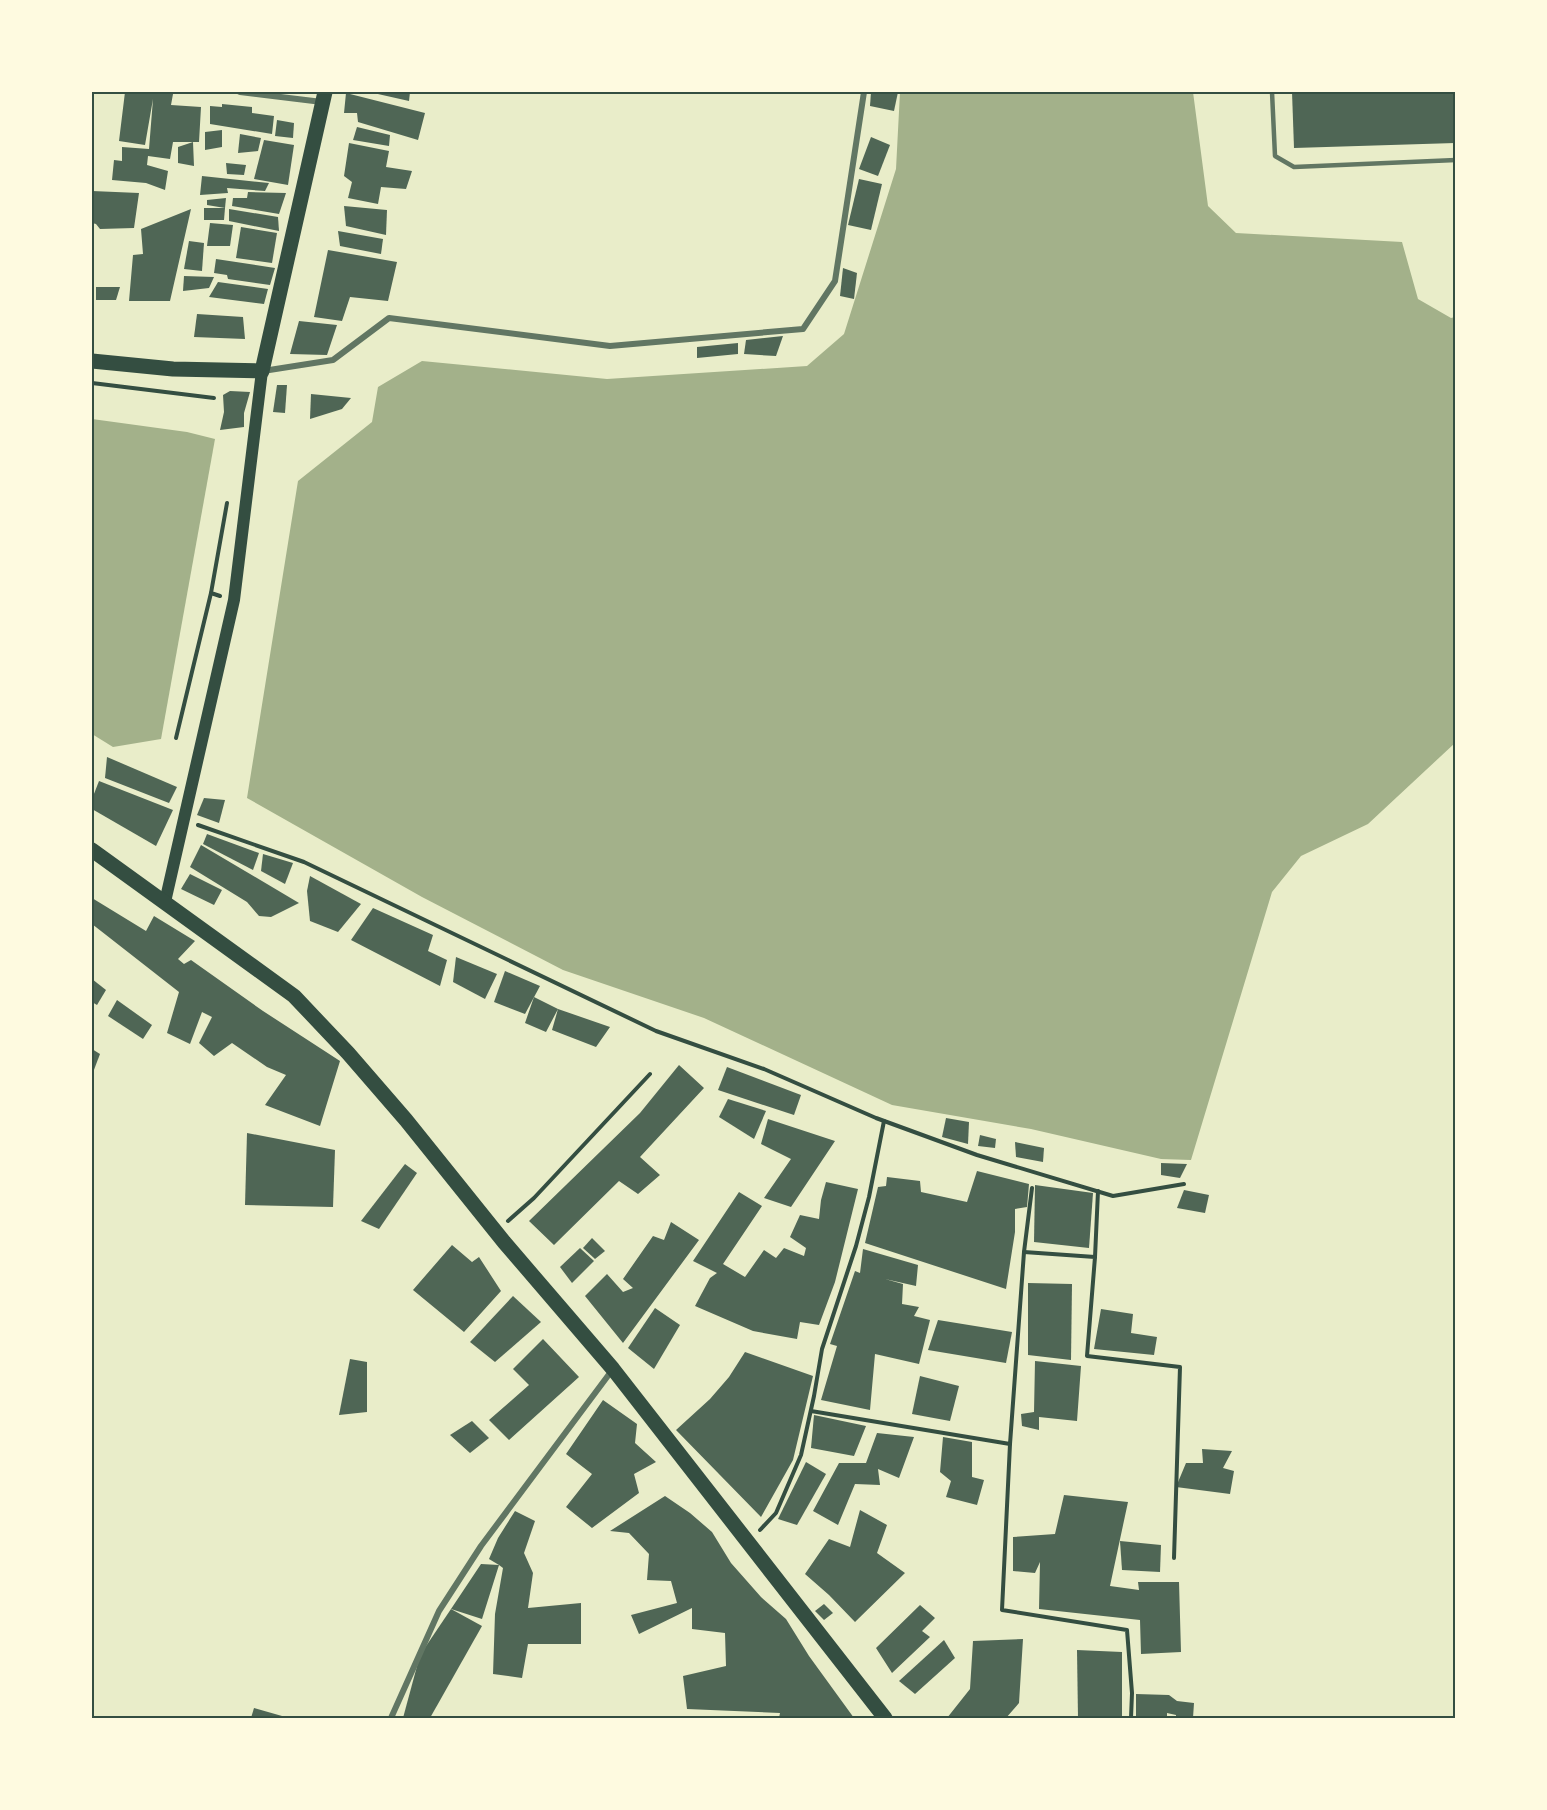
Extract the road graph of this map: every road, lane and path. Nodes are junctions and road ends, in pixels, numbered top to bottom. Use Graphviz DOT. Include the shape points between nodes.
graph roads {
  1 [pos="240,92"];
  2 [pos="864,92"];
  3 [pos="1272,92"];
  4 [pos="325,97"];
  5 [pos="1455,160"];
  6 [pos="92,361"];
  7 [pos="262,371"];
  8 [pos="92,383"];
  9 [pos="214,398"];
  10 [pos="227,503"];
  11 [pos="211,593"];
  12 [pos="234,600"];
  13 [pos="176,738"];
  14 [pos="183,820"];
  15 [pos="92,850"];
  16 [pos="165,902"];
  17 [pos="650,1074"];
  18 [pos="884,1121"];
  19 [pos="1184,1184"];
  20 [pos="1032,1188"];
  21 [pos="1098,1191"];
  22 [pos="496,1232"];
  23 [pos="1024,1252"];
  24 [pos="1095,1257"];
  25 [pos="613,1369"];
  26 [pos="811,1411"];
  27 [pos="1010,1444"];
  28 [pos="748,1543"];
  29 [pos="1174,1558"];
  30 [pos="391,1719"];
  31 [pos="885,1719"];
  32 [pos="1131,1719"];
  1 -- 4 [label="street"];
  2 -- 7 [label="street" via="835,281 803,329 610,346 389,318 333,360"];
  3 -- 5 [label="lane" via="1275,156 1294,167"];
  4 -- 7 [label="main road"];
  6 -- 7 [label="main road" via="173,369"];
  7 -- 12 [label="main road"];
  8 -- 9 [label="path"];
  10 -- 11 [label="path"];
  11 -- 12 [label="path"];
  11 -- 13 [label="path"];
  12 -- 14 [label="main road"];
  14 -- 16 [label="main road"];
  14 -- 18 [label="path" via="304,862 656,1031 764,1069"];
  15 -- 16 [label="main road"];
  16 -- 22 [label="main road" via="294,996 406,1120"];
  17 -- 22 [label="path" via="542,1191"];
  18 -- 21 [label="path" via="977,1155"];
  18 -- 26 [label="path" via="856,1246 822,1348"];
  19 -- 21 [label="path" via="1113,1196"];
  20 -- 23 [label="path"];
  21 -- 24 [label="path"];
  22 -- 25 [label="main road"];
  23 -- 24 [label="path"];
  23 -- 27 [label="path"];
  24 -- 29 [label="path" via="1087,1356 1180,1367"];
  25 -- 28 [label="main road"];
  25 -- 30 [label="street" via="481,1546 439,1611"];
  26 -- 27 [label="path"];
  26 -- 28 [label="path" via="801,1455 776,1513"];
  27 -- 32 [label="path" via="1002,1610 1126,1630"];
  28 -- 31 [label="main road"];
}
